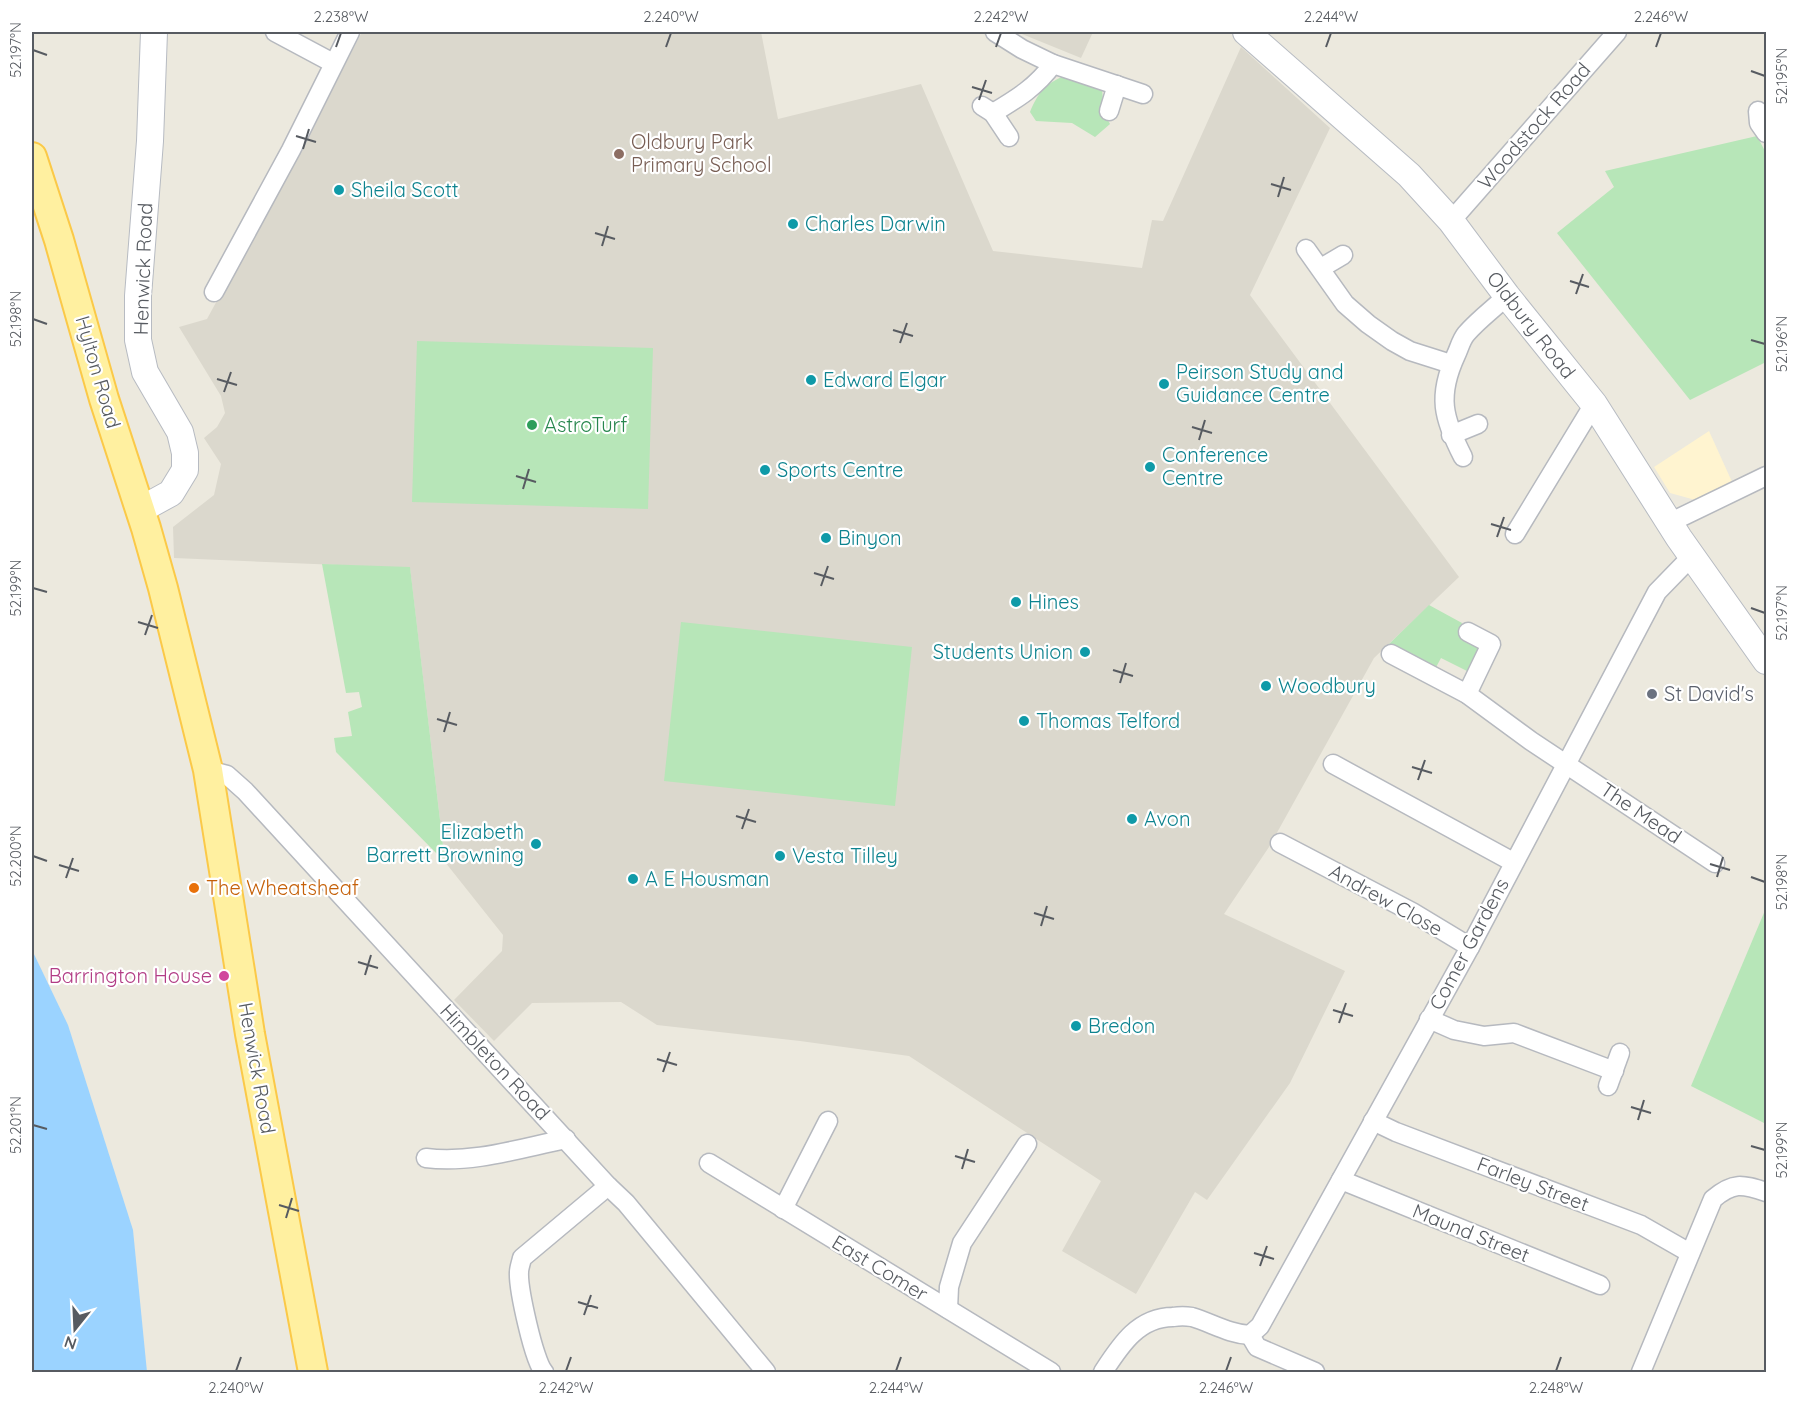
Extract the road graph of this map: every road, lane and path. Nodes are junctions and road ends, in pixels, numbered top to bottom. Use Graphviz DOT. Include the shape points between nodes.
graph roads {
  1 [pos="154,32"];
  2 [pos="274,32"];
  3 [pos="350,32"];
  4 [pos="995,32"];
  5 [pos="1246,32"];
  6 [pos="1615,32"];
  7 [pos="333,63"];
  8 [pos="1053,64"];
  9 [pos="1117,85"];
  10 [pos="1143,94"];
  11 [pos="1109,111"];
  12 [pos="1009,136"];
  13 [pos="32,157"];
  14 [pos="1450,221"];
  15 [pos="1306,249"];
  16 [pos="1342,255"];
  17 [pos="1321,268"];
  18 [pos="214,292"];
  19 [pos="1507,296"];
  20 [pos="1451,364"];
  21 [pos="1594,404"];
  22 [pos="1479,424"];
  23 [pos="1451,435"];
  24 [pos="1462,457"];
  25 [pos="1767,476"];
  26 [pos="140,510"];
  27 [pos="1671,522"];
  28 [pos="1515,534"];
  29 [pos="1693,555"];
  30 [pos="163,588"];
  31 [pos="1468,632"];
  32 [pos="1391,654"];
  33 [pos="1767,661"];
  34 [pos="1467,694"];
  35 [pos="1568,763"];
  36 [pos="1333,764"];
  37 [pos="208,770"];
  38 [pos="1280,843"];
  39 [pos="1513,862"];
  40 [pos="1715,863"];
  41 [pos="1470,947"];
  42 [pos="1429,1019"];
  43 [pos="1620,1053"];
  44 [pos="828,1121"];
  45 [pos="1373,1121"];
  46 [pos="566,1138"];
  47 [pos="1027,1144"];
  48 [pos="426,1158"];
  49 [pos="709,1163"];
  50 [pos="1341,1180"];
  51 [pos="608,1186"];
  52 [pos="1767,1192"];
  53 [pos="783,1209"];
  54 [pos="1690,1253"];
  55 [pos="1600,1285"];
  56 [pos="948,1309"];
  57 [pos="1250,1335"];
  58 [pos="313,1372"];
  59 [pos="544,1372"];
  60 [pos="766,1372"];
  61 [pos="1051,1372"];
  62 [pos="1103,1372"];
  63 [pos="1315,1372"];
  64 [pos="1641,1372"];
  1 -- 26 [label="street, Henwick Road" via="138,340 145,372 180,432 185,471 171,493"];
  2 -- 7 [label="street"];
  3 -- 7 [label="street"];
  4 -- 8 [label="street"];
  5 -- 14 [label="street, Oldbury Road" via="1409,174"];
  6 -- 14 [label="street, Woodstock Road"];
  7 -- 18 [label="street"];
  8 -- 9 [label="street"];
  8 -- 12 [label="street" via="1026,93 988,109"];
  9 -- 10 [label="street"];
  9 -- 11 [label="street"];
  13 -- 26 [label="main road, Hylton Road"];
  14 -- 19 [label="street, Oldbury Road"];
  15 -- 17 [label="street"];
  16 -- 17 [label="street"];
  17 -- 20 [label="street" via="1345,304 1368,324 1410,351"];
  19 -- 20 [label="street" via="1465,336"];
  19 -- 21 [label="street, Oldbury Road"];
  20 -- 23 [label="street" via="1444,387 1444,415"];
  21 -- 27 [label="street, Oldbury Road"];
  21 -- 28 [label="street"];
  22 -- 23 [label="street"];
  23 -- 24 [label="street"];
  25 -- 27 [label="street"];
  26 -- 30 [label="main road, Hylton Road"];
  27 -- 29 [label="street, Oldbury Road"];
  29 -- 33 [label="street, Oldbury Road"];
  29 -- 35 [label="street, Comer Gardens" via="1658,592"];
  30 -- 37 [label="main road, Henwick Road"];
  31 -- 34 [label="street" via="1491,644"];
  32 -- 34 [label="street, The Mead"];
  34 -- 35 [label="street, The Mead"];
  35 -- 39 [label="street, Comer Gardens"];
  35 -- 40 [label="street, The Mead"];
  36 -- 39 [label="street"];
  37 -- 46 [label="street, Himbleton Road" via="227,775 245,791"];
  37 -- 58 [label="main road, Henwick Road" via="250,1035"];
  38 -- 41 [label="street, Andrew Close" via="1298,861 1412,912"];
  39 -- 41 [label="street, Comer Gardens"];
  41 -- 42 [label="street, Comer Gardens"];
  42 -- 43 [label="street" via="1454,1030 1484,1036 1514,1033 1611,1078"];
  42 -- 45 [label="street, Comer Gardens"];
  44 -- 53 [label="street"];
  45 -- 50 [label="street, Comer Gardens"];
  45 -- 54 [label="street, Farley Street" via="1641,1226"];
  46 -- 48 [label="street" via="484,1156"];
  46 -- 51 [label="street, Himbleton Road"];
  47 -- 56 [label="street" via="962,1243 949,1287"];
  49 -- 53 [label="street, East Comer"];
  50 -- 55 [label="street, Maund Street"];
  50 -- 57 [label="street, Comer Gardens" via="1260,1326"];
  51 -- 59 [label="street" via="522,1258 519,1273 532,1347"];
  51 -- 60 [label="street, Himbleton Road"];
  52 -- 54 [label="street" via="1750,1186 1727,1187 1713,1199"];
  53 -- 56 [label="street, East Comer"];
  54 -- 64 [label="street"];
  56 -- 61 [label="street, East Comer"];
  57 -- 62 [label="street" via="1233,1334 1189,1316 1151,1321 1130,1335"];
  57 -- 63 [label="street" via="1257,1347"];
}
